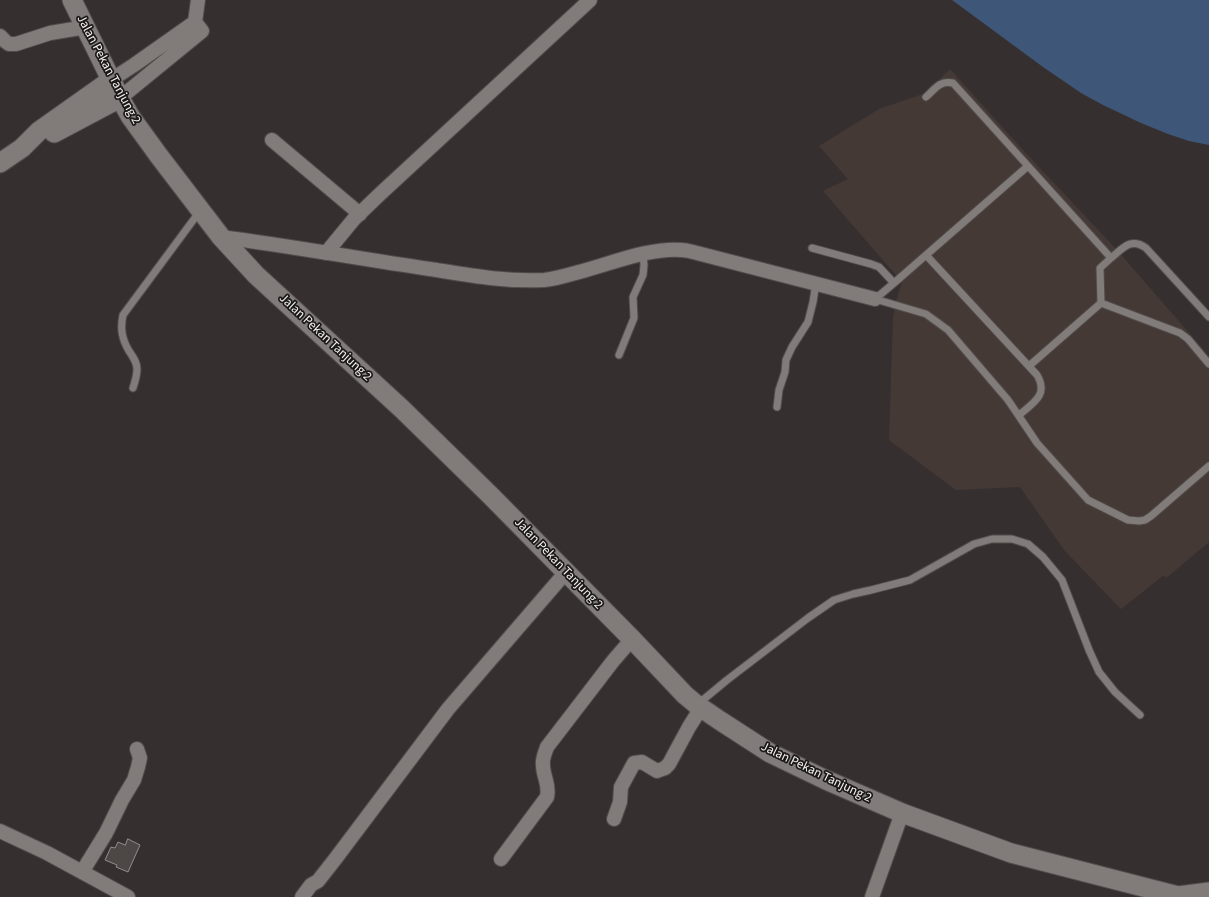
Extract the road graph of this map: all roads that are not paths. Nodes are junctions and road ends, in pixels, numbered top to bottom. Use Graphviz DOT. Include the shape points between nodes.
graph roads {
  1 [pos="72,0"];
  2 [pos="198,0"];
  3 [pos="590,0"];
  4 [pos="195,22"];
  5 [pos="86,27"];
  6 [pos="0,36"];
  7 [pos="111,80"];
  8 [pos="120,98"];
  9 [pos="926,98"];
  10 [pos="272,140"];
  11 [pos="22,148"];
  12 [pos="0,163"];
  13 [pos="1028,166"];
  14 [pos="201,211"];
  15 [pos="360,214"];
  16 [pos="221,237"];
  17 [pos="812,248"];
  18 [pos="326,253"];
  19 [pos="643,254"];
  20 [pos="926,255"];
  21 [pos="1111,258"];
  22 [pos="816,283"];
  23 [pos="894,283"];
  24 [pos="875,299"];
  25 [pos="1101,303"];
  26 [pos="1209,317"];
  27 [pos="619,355"];
  28 [pos="1209,364"];
  29 [pos="1029,366"];
  30 [pos="133,388"];
  31 [pos="777,407"];
  32 [pos="1019,415"];
  33 [pos="1209,466"];
  34 [pos="566,572"];
  35 [pos="632,639"];
  36 [pos="699,706"];
  37 [pos="1140,715"];
  38 [pos="136,749"];
  39 [pos="902,813"];
  40 [pos="614,818"];
  41 [pos="0,831"];
  42 [pos="501,859"];
  43 [pos="82,872"];
  44 [pos="1209,892"];
  45 [pos="128,897"];
  46 [pos="302,897"];
  47 [pos="872,897"];
  1 -- 5 [label="street, Jalan Pekan Tanjung 2"];
  2 -- 4 [label="street"];
  3 -- 15 [label="street"];
  4 -- 7 [label="street"];
  4 -- 8 [label="street" via="202,31"];
  5 -- 6 [label="street" via="50,33 16,44 4,41"];
  5 -- 7 [label="street, Jalan Pekan Tanjung 2"];
  7 -- 8 [label="street, Jalan Pekan Tanjung 2"];
  7 -- 11 [label="street" via="39,131"];
  8 -- 11 [label="street"];
  8 -- 14 [label="street, Jalan Pekan Tanjung 2" via="144,137"];
  9 -- 13 [label="lane" via="942,83 953,84"];
  10 -- 15 [label="street"];
  11 -- 12 [label="street"];
  13 -- 20 [label="lane"];
  13 -- 21 [label="lane"];
  14 -- 16 [label="street, Jalan Pekan Tanjung 2"];
  14 -- 30 [label="lane" via="123,315 122,336 137,368"];
  15 -- 18 [label="street"];
  16 -- 18 [label="street"];
  16 -- 34 [label="street, Jalan Pekan Tanjung 2" via="256,274 402,409"];
  17 -- 23 [label="lane" via="879,267"];
  18 -- 19 [label="street" via="477,277 524,280 562,277"];
  19 -- 22 [label="street" via="682,250"];
  19 -- 27 [label="lane" via="643,275 633,297 634,318"];
  20 -- 23 [label="lane"];
  20 -- 29 [label="lane"];
  21 -- 25 [label="lane" via="1100,268"];
  21 -- 26 [label="lane" via="1126,246 1140,244"];
  22 -- 24 [label="street"];
  22 -- 31 [label="lane" via="808,322 786,360"];
  23 -- 24 [label="lane"];
  24 -- 32 [label="lane" via="926,314 948,330"];
  25 -- 28 [label="lane" via="1180,333"];
  25 -- 29 [label="lane"];
  29 -- 32 [label="lane" via="1041,381 1041,394"];
  32 -- 33 [label="lane" via="1037,443 1088,500 1128,520 1145,520 1151,516"];
  34 -- 35 [label="street, Jalan Pekan Tanjung 2"];
  34 -- 46 [label="street" via="448,709 336,858"];
  35 -- 36 [label="street, Jalan Pekan Tanjung 2" via="685,695"];
  35 -- 42 [label="street" via="547,747 542,765 548,790 547,797"];
  36 -- 37 [label="lane" via="727,680 834,600 910,580 974,544 992,539 1012,539 1028,544 1062,580 1099,672 1115,692"];
  36 -- 39 [label="street, Jalan Pekan Tanjung 2" via="770,753"];
  36 -- 40 [label="street" via="665,768 657,771 642,762 634,763 621,787 620,802"];
  38 -- 43 [label="street" via="140,758 134,780"];
  39 -- 44 [label="street, Jalan Pekan Tanjung 2" via="1011,854 1178,896"];
  39 -- 47 [label="street"];
  41 -- 43 [label="street"];
  43 -- 45 [label="street"];
}
